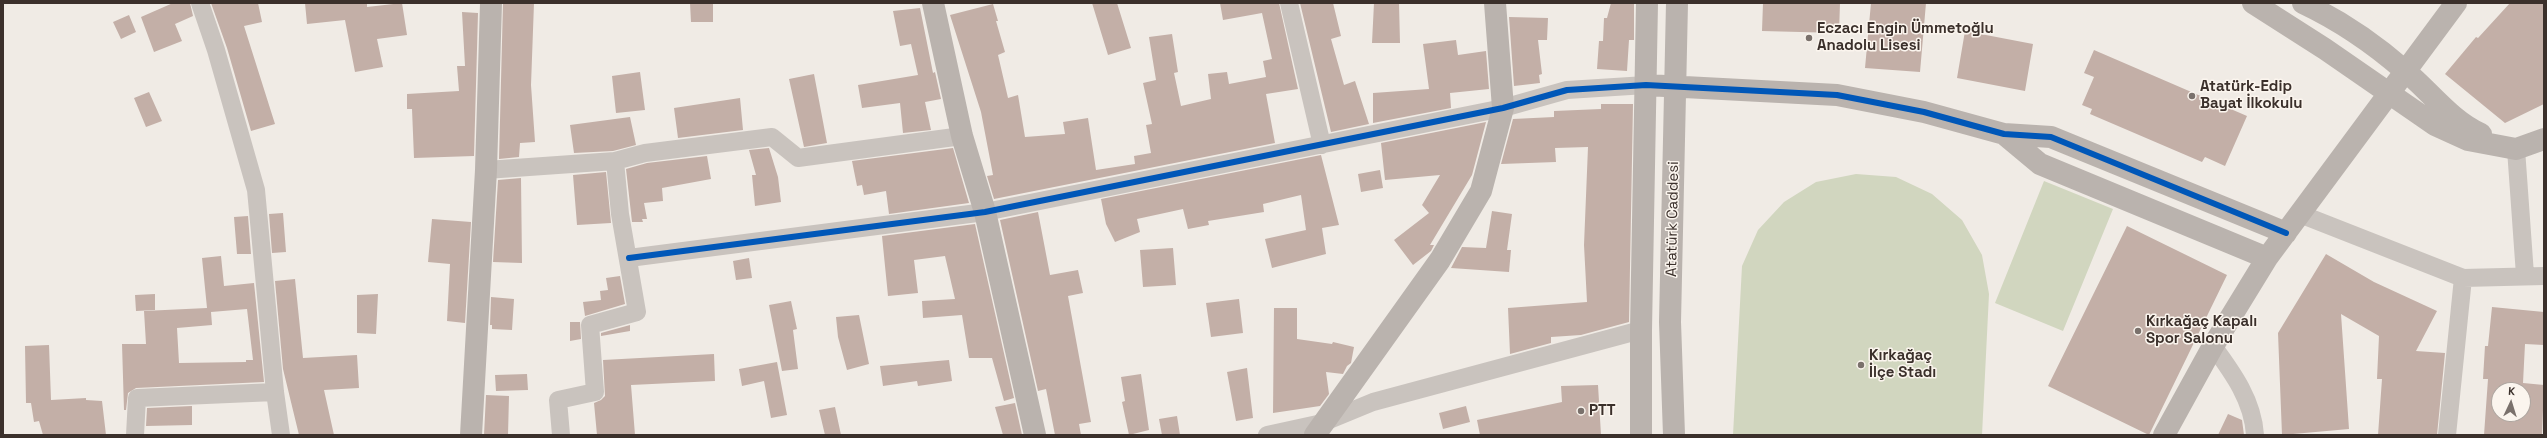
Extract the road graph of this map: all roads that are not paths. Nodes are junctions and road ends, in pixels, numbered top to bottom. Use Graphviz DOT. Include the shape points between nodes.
graph roads {
  1 [pos="200,3"];
  2 [pos="492,3"];
  3 [pos="933,3"];
  4 [pos="1289,3"];
  5 [pos="1495,3"];
  6 [pos="1647,3"];
  7 [pos="1677,3"];
  8 [pos="2253,3"];
  9 [pos="2302,3"];
  10 [pos="2456,3"];
  11 [pos="2406,71"];
  12 [pos="1646,85"];
  13 [pos="1676,86"];
  14 [pos="2390,92"];
  15 [pos="1503,108"];
  16 [pos="2004,134"];
  17 [pos="962,136"];
  18 [pos="2544,139"];
  19 [pos="1322,145"];
  20 [pos="2516,149"];
  21 [pos="615,161"];
  22 [pos="486,170"];
  23 [pos="985,212"];
  24 [pos="2300,214"];
  25 [pos="2286,233"];
  26 [pos="628,258"];
  27 [pos="2267,258"];
  28 [pos="2525,275"];
  29 [pos="2544,276"];
  30 [pos="2463,278"];
  31 [pos="1641,330"];
  32 [pos="2213,346"];
  33 [pos="275,392"];
  34 [pos="1321,431"];
  35 [pos="135,435"];
  36 [pos="281,435"];
  37 [pos="471,435"];
  38 [pos="561,435"];
  39 [pos="1034,435"];
  40 [pos="1267,435"];
  41 [pos="1641,435"];
  42 [pos="1674,435"];
  43 [pos="2164,435"];
  44 [pos="2255,435"];
  45 [pos="2447,435"];
  1 -- 33 [label="street" via="256,190"];
  2 -- 22 [label="street"];
  3 -- 17 [label="street"];
  4 -- 19 [label="street"];
  5 -- 15 [label="street"];
  6 -- 12 [label="street, Atatürk Caddesi"];
  7 -- 13 [label="street, Atatürk Caddesi"];
  8 -- 14 [label="street"];
  9 -- 11 [label="street" via="2324,13 2372,44"];
  10 -- 11 [label="street"];
  11 -- 14 [label="street"];
  11 -- 20 [label="street" via="2436,102 2470,129"];
  12 -- 13 [label="street"];
  12 -- 15 [label="street" via="1567,90"];
  12 -- 31 [label="street, Atatürk Caddesi"];
  13 -- 16 [label="street" via="1837,95 1924,112"];
  13 -- 42 [label="street, Atatürk Caddesi" via="1670,322"];
  14 -- 20 [label="street" via="2435,125 2468,140"];
  14 -- 24 [label="street"];
  15 -- 19 [label="street"];
  15 -- 34 [label="street" via="1481,191 1440,260"];
  16 -- 25 [label="street" via="2051,137"];
  16 -- 27 [label="street" via="2040,164"];
  17 -- 21 [label="street" via="798,158 772,137 645,153"];
  17 -- 23 [label="street"];
  18 -- 20 [label="street"];
  19 -- 23 [label="street"];
  20 -- 28 [label="street"];
  21 -- 22 [label="street"];
  21 -- 26 [label="street" via="620,214"];
  22 -- 37 [label="street"];
  23 -- 26 [label="street"];
  23 -- 39 [label="street"];
  24 -- 25 [label="street"];
  24 -- 30 [label="street"];
  25 -- 27 [label="street"];
  26 -- 38 [label="street" via="637,312 590,325 595,392 558,400"];
  27 -- 32 [label="street"];
  28 -- 29 [label="street"];
  28 -- 30 [label="street"];
  30 -- 45 [label="street"];
  31 -- 34 [label="street" via="1373,402"];
  31 -- 41 [label="street, Atatürk Caddesi"];
  32 -- 43 [label="street"];
  32 -- 44 [label="street" via="2237,378 2254,420"];
  33 -- 35 [label="street" via="136,398"];
  33 -- 36 [label="street"];
  34 -- 40 [label="street"];
}
